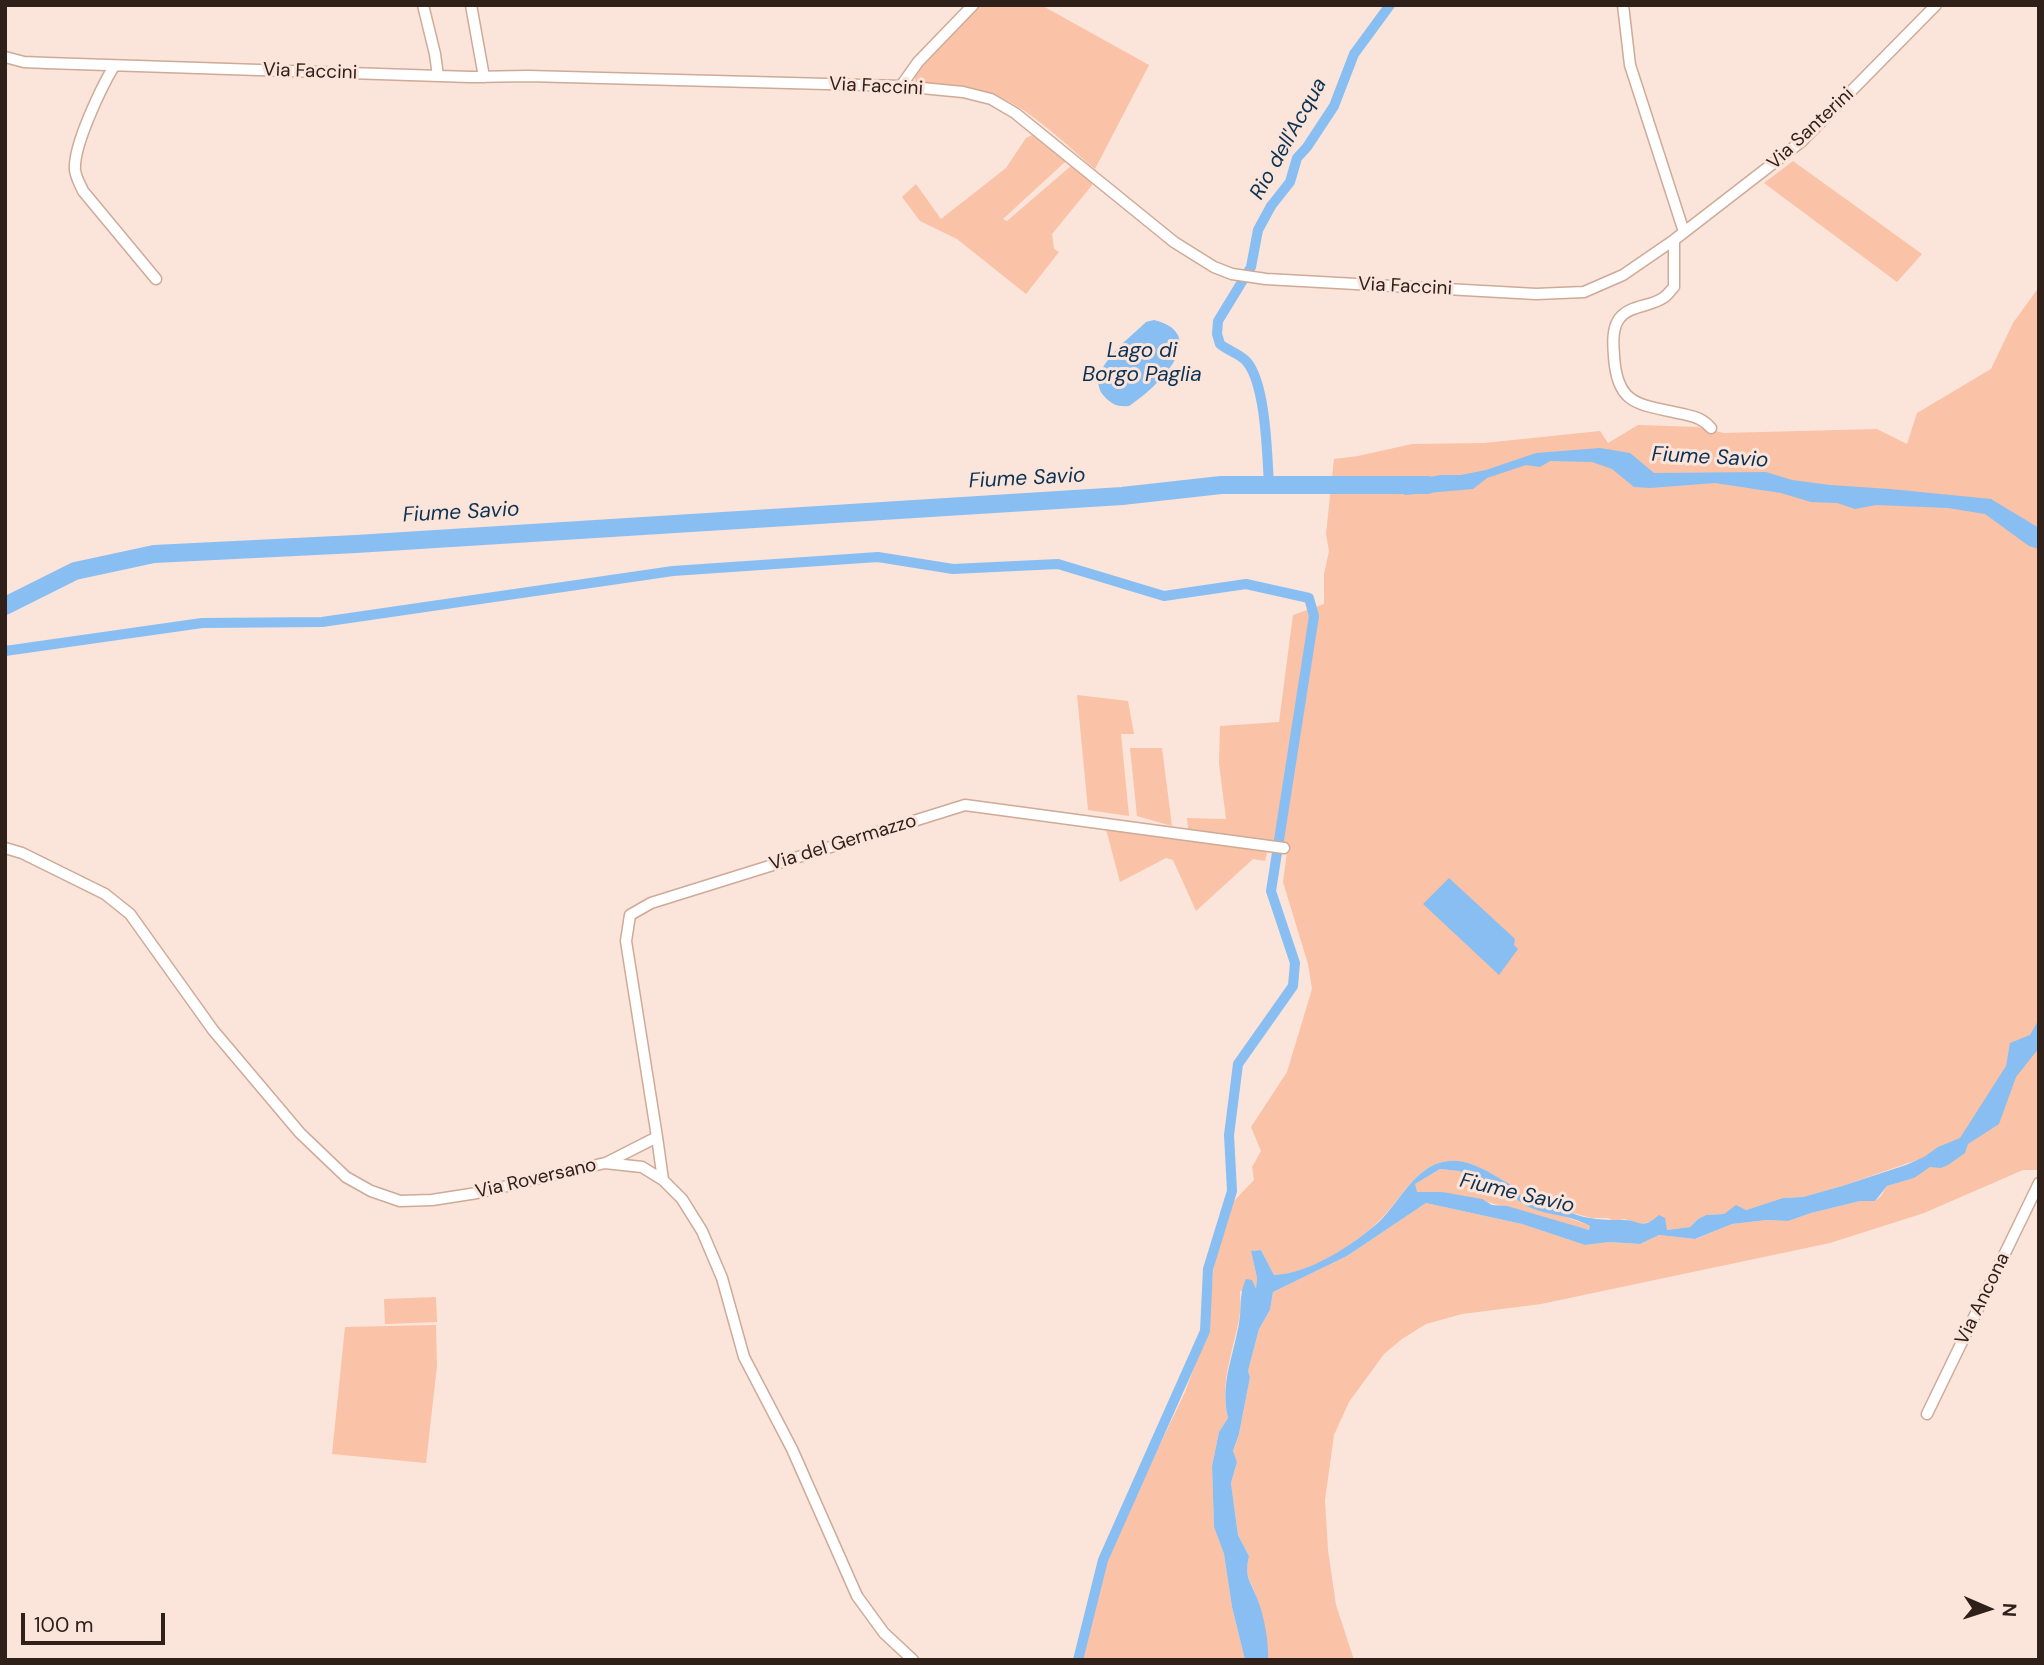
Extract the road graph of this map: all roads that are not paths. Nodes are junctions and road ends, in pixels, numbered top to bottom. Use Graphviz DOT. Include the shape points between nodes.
graph roads {
  1 [pos="423,5"];
  2 [pos="471,5"];
  3 [pos="973,5"];
  4 [pos="1623,5"];
  5 [pos="1937,5"];
  6 [pos="5,57"];
  7 [pos="114,66"];
  8 [pos="438,76"];
  9 [pos="484,77"];
  10 [pos="901,86"];
  11 [pos="1684,232"];
  12 [pos="1674,240"];
  13 [pos="156,279"];
  14 [pos="1711,428"];
  15 [pos="5,848"];
  16 [pos="1284,848"];
  17 [pos="657,1137"];
  18 [pos="606,1163"];
  19 [pos="663,1180"];
  20 [pos="2039,1183"];
  21 [pos="1927,1414"];
  22 [pos="913,1660"];
  1 -- 8 [label="street"];
  2 -- 9 [label="street"];
  3 -- 10 [label="street"];
  4 -- 11 [label="street" via="1630,65"];
  5 -- 11 [label="street, Via Santerini" via="1802,141"];
  6 -- 7 [label="street, Via Faccini"];
  7 -- 8 [label="street, Via Faccini"];
  7 -- 13 [label="street" via="86,127 75,168 83,191"];
  8 -- 9 [label="street, Via Faccini"];
  9 -- 10 [label="street, Via Faccini"];
  10 -- 12 [label="street, Via Faccini" via="991,99 1034,127 1174,242 1232,274 1536,294 1584,292 1623,275"];
  11 -- 12 [label="street, Via Santerini"];
  12 -- 14 [label="street" via="1674,287 1664,298 1621,316 1616,325 1616,375 1620,388 1639,404 1703,419"];
  15 -- 18 [label="street, Via Roversano" via="104,894 130,914 213,1030 300,1133 346,1177 371,1191 400,1201 432,1200"];
  16 -- 17 [label="street, Via del Germazzo" via="965,805 651,903 630,915 626,941"];
  17 -- 18 [label="street"];
  17 -- 19 [label="street, Via del Germazzo"];
  18 -- 19 [label="street, Via Roversano" via="642,1167"];
  19 -- 22 [label="street, Via Roversano" via="682,1199 702,1231 722,1278 744,1357 792,1449 857,1596 884,1633"];
  20 -- 21 [label="street, Via Ancona"];
}
